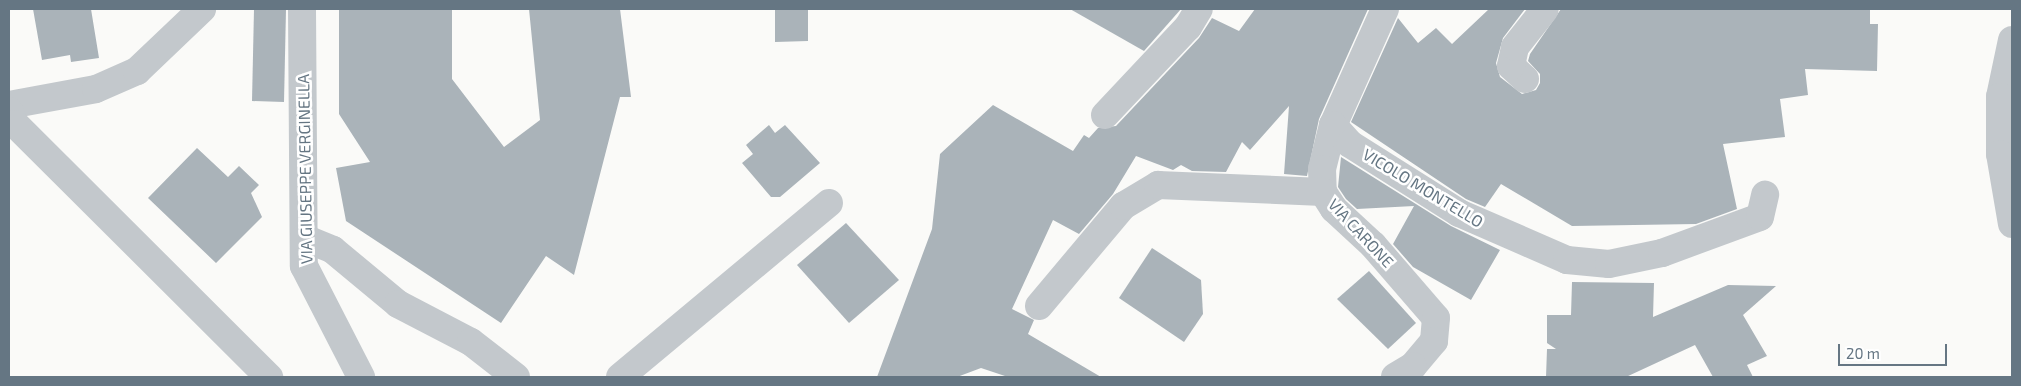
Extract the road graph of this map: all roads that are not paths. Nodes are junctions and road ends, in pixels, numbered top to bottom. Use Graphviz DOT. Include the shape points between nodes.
graph roads {
  1 [pos="202,9"];
  2 [pos="302,9"];
  3 [pos="1199,9"];
  4 [pos="1386,9"];
  5 [pos="1545,9"];
  6 [pos="2012,40"];
  7 [pos="1525,79"];
  8 [pos="9,105"];
  9 [pos="9,111"];
  10 [pos="1105,115"];
  11 [pos="1333,125"];
  12 [pos="1324,192"];
  13 [pos="1765,195"];
  14 [pos="830,203"];
  15 [pos="2012,224"];
  16 [pos="304,238"];
  17 [pos="1039,306"];
  18 [pos="269,377"];
  19 [pos="361,377"];
  20 [pos="516,377"];
  21 [pos="620,377"];
  22 [pos="1395,377"];
  1 -- 8 [label="street" via="137,71 96,90"];
  2 -- 16 [label="street, VIA GIUSEPPE VERGINELLA"];
  3 -- 10 [label="street" via="1188,28"];
  4 -- 11 [label="street, VIA CARONE"];
  5 -- 7 [label="street" via="1515,47 1511,66"];
  6 -- 15 [label="street" via="2000,97 2000,154"];
  9 -- 18 [label="street" via="15,124"];
  11 -- 12 [label="street, VIA CARONE" via="1322,169"];
  11 -- 13 [label="street, VICOLO MONTELLO" via="1350,144 1459,213 1519,243 1567,260 1609,264 1662,253 1760,216"];
  12 -- 17 [label="street" via="1158,185 1123,206"];
  12 -- 22 [label="street, VIA CARONE" via="1436,318 1434,341 1413,366"];
  14 -- 21 [label="street"];
  16 -- 19 [label="street, VIA GIUSEPPE VERGINELLA" via="304,266"];
  16 -- 20 [label="street" via="333,250 398,304 471,342"];
}
